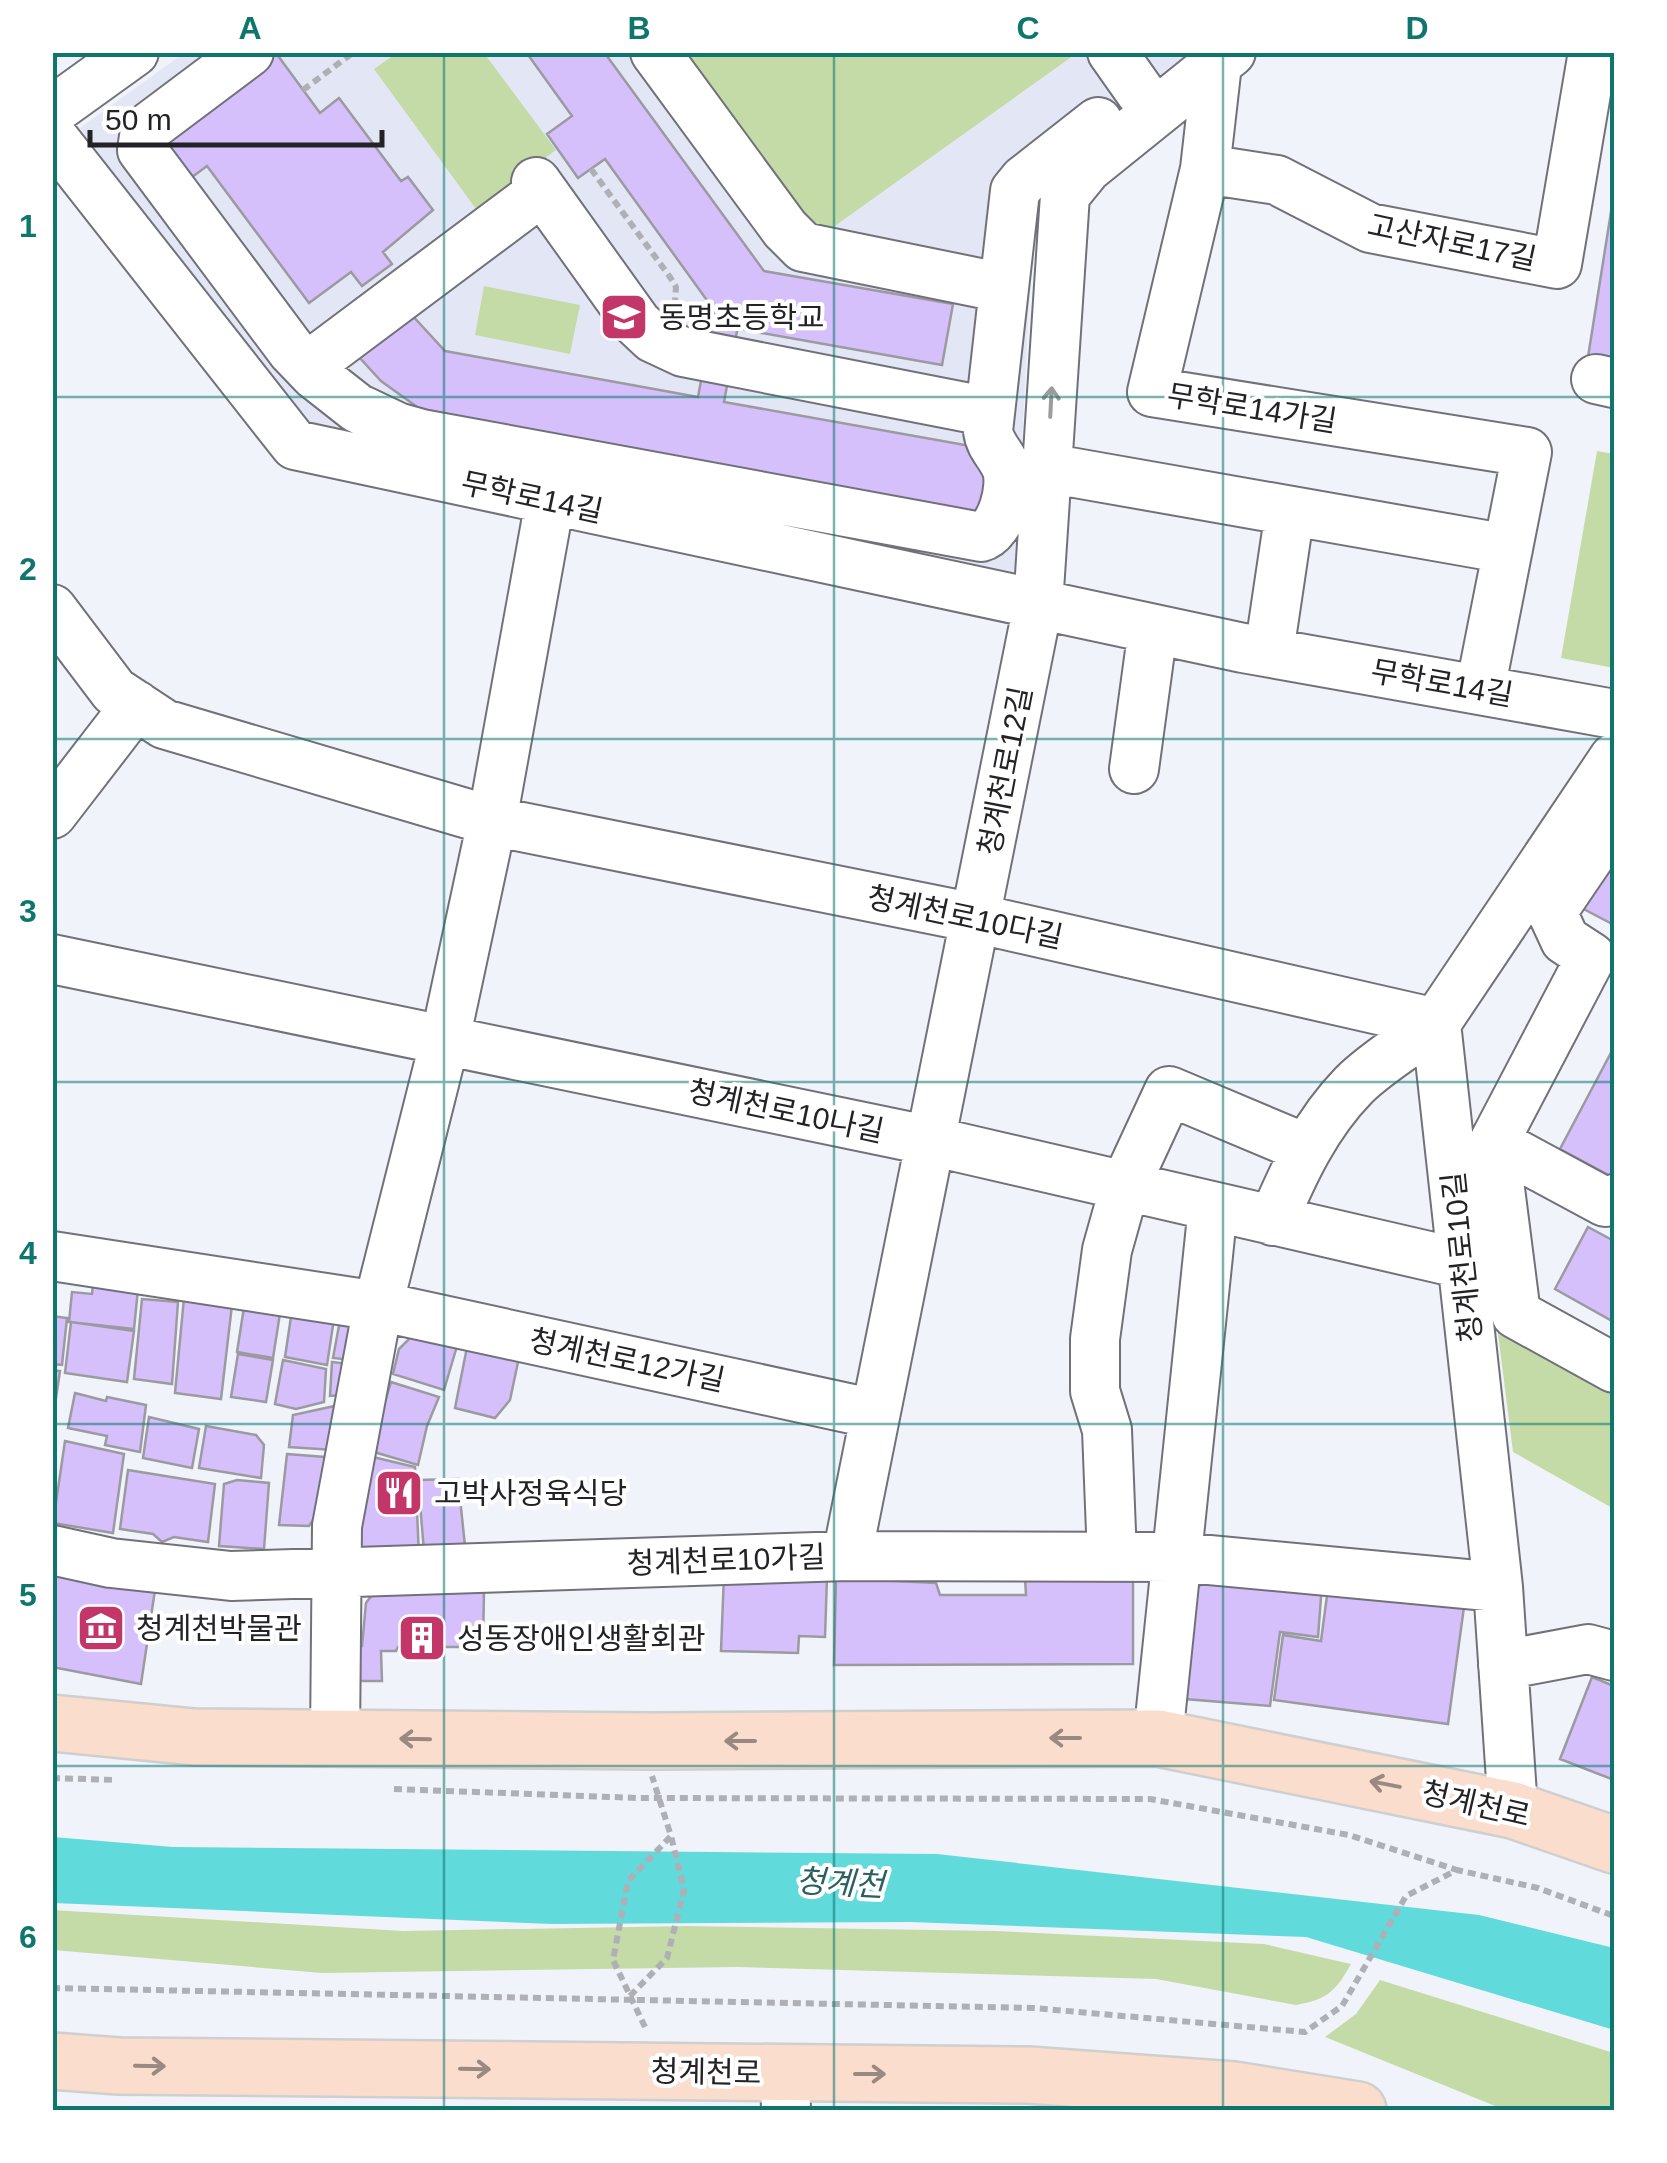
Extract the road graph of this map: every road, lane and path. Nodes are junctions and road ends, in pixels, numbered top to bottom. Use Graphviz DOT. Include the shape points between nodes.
graph roads {
  1 [pos="134,52"];
  2 [pos="249,52"];
  3 [pos="354,52"];
  4 [pos="654,52"];
  5 [pos="1112,52"];
  6 [pos="1593,52"];
  7 [pos="1224,58"];
  8 [pos="303,90"];
  9 [pos="1147,102"];
  10 [pos="52,110"];
  11 [pos="52,136"];
  12 [pos="1205,170"];
  13 [pos="1004,288"];
  14 [pos="308,366"];
  15 [pos="990,412"];
  16 [pos="1047,468"];
  17 [pos="550,501"];
  18 [pos="1290,511"];
  19 [pos="1508,548"];
  20 [pos="1038,604"];
  21 [pos="52,608"];
  22 [pos="1153,629"];
  23 [pos="1268,652"];
  24 [pos="1480,690"];
  25 [pos="136,705"];
  26 [pos="1614,714"];
  27 [pos="1614,758"];
  28 [pos="1134,768"];
  29 [pos="52,814"];
  30 [pos="492,820"];
  31 [pos="1614,826"];
  32 [pos="976,918"];
  33 [pos="52,959"];
  34 [pos="1436,1023"];
  35 [pos="445,1040"];
  36 [pos="931,1141"];
  37 [pos="1494,1142"];
  38 [pos="1307,1149"];
  39 [pos="1125,1186"];
  40 [pos="1614,1199"];
  41 [pos="1213,1207"];
  42 [pos="1273,1220"];
  43 [pos="52,1256"];
  44 [pos="1463,1264"];
  45 [pos="378,1306"];
  46 [pos="1614,1368"];
  47 [pos="875,1414"];
  48 [pos="52,1550"];
  49 [pos="847,1556"];
  50 [pos="1177,1556"];
  51 [pos="1112,1557"];
  52 [pos="339,1572"];
  53 [pos="1498,1587"];
  54 [pos="1614,1656"];
  55 [pos="1503,1665"];
  56 [pos="52,1722"];
  57 [pos="336,1738"];
  58 [pos="1158,1738"];
  59 [pos="652,1776"];
  60 [pos="52,1778"];
  61 [pos="131,1780"];
  62 [pos="385,1789"];
  63 [pos="1513,1810"];
  64 [pos="671,1836"];
  65 [pos="1614,1845"];
  66 [pos="1457,1870"];
  67 [pos="1614,1916"];
  68 [pos="52,1988"];
  69 [pos="630,1996"];
  70 [pos="645,2027"];
  71 [pos="52,2061"];
  72 [pos="786,2092"];
  73 [pos="1233,2100"];
  74 [pos="1358,2110"];
  1 -- 10 [label="street"];
  2 -- 14 [label="street" via="146,130 142,150"];
  3 -- 8 [label="path"];
  4 -- 13 [label="street" via="803,247"];
  5 -- 9 [label="street"];
  6 -- 12 [label="street, 고산자로17길" via="1558,264 1370,228 1277,180"];
  7 -- 9 [label="street, 청계천로12길"];
  7 -- 12 [label="street, 무학로14가길"];
  9 -- 13 [label="street" via="1019,185"];
  16 -- 9 [label="street, 청계천로12길, one-way" via="1065,195"];
  11 -- 17 [label="street, 무학로14길" via="295,445"];
  12 -- 19 [label="street, 무학로14가길" via="1152,392 1527,452"];
  13 -- 15 [label="street"];
  14 -- 15 [label="street" via="539,186 638,323 663,345"];
  14 -- 15 [label="street" via="356,408 422,434 981,537 998,523 1008,479 989,440"];
  16 -- 18 [label="street"];
  16 -- 20 [label="street, 청계천로12길"];
  17 -- 20 [label="street, 무학로14길"];
  17 -- 30 [label="street"];
  18 -- 19 [label="street"];
  18 -- 23 [label="street"];
  19 -- 24 [label="street, 무학로14가길"];
  20 -- 22 [label="street, 무학로14길"];
  20 -- 32 [label="street, 청계천로12길"];
  21 -- 25 [label="street, 청계천로10다길" via="114,691"];
  22 -- 23 [label="street, 무학로14길"];
  22 -- 28 [label="street"];
  23 -- 24 [label="street, 무학로14길"];
  24 -- 26 [label="street, 무학로14길"];
  25 -- 29 [label="street"];
  25 -- 30 [label="street, 청계천로10다길" via="164,724"];
  27 -- 34 [label="street"];
  30 -- 32 [label="street, 청계천로10다길"];
  30 -- 35 [label="street"];
  31 -- 37 [label="street" via="1552,912 1565,940 1591,957"];
  32 -- 34 [label="street, 청계천로10다길"];
  32 -- 36 [label="street, 청계천로12길"];
  33 -- 35 [label="street, 청계천로10나길"];
  34 -- 38 [label="street" via="1356,1082"];
  34 -- 44 [label="street, 청계천로10길"];
  35 -- 36 [label="street, 청계천로10나길"];
  35 -- 45 [label="street"];
  36 -- 39 [label="street, 청계천로10나길"];
  36 -- 47 [label="street, 청계천로12길"];
  37 -- 40 [label="street" via="1605,1202"];
  37 -- 46 [label="street" via="1516,1314"];
  38 -- 39 [label="street" via="1170,1091"];
  38 -- 42 [label="street"];
  39 -- 41 [label="street, 청계천로10나길"];
  39 -- 51 [label="street" via="1107,1250 1095,1339"];
  41 -- 42 [label="street, 청계천로10나길"];
  41 -- 50 [label="street"];
  42 -- 44 [label="street, 청계천로10나길"];
  43 -- 45 [label="street, 청계천로12가길"];
  44 -- 53 [label="street, 청계천로10길"];
  45 -- 47 [label="street, 청계천로12가길"];
  45 -- 52 [label="street" via="338,1526"];
  47 -- 49 [label="street, 청계천로12길"];
  48 -- 52 [label="street, 청계천로10가길" via="231,1576"];
  49 -- 51 [label="street, 청계천로10가길"];
  49 -- 52 [label="street, 청계천로10가길"];
  50 -- 51 [label="street, 청계천로10가길"];
  50 -- 53 [label="street, 청계천로10가길"];
  50 -- 58 [label="street"];
  52 -- 57 [label="street"];
  53 -- 55 [label="street, 청계천로10길"];
  54 -- 55 [label="street" via="1588,1649"];
  55 -- 63 [label="street, 청계천로10길"];
  56 -- 57 [label="main road, 청계천로" via="194,1736"];
  58 -- 57 [label="main road, 청계천로, one-way"];
  63 -- 58 [label="main road, 청계천로, one-way"];
  59 -- 64 [label="path, bridge"];
  60 -- 61 [label="path"];
  62 -- 66 [label="path" via="639,1798 1150,1799 1349,1835"];
  63 -- 65 [label="main road, 청계천로"];
  64 -- 69 [label="path" via="684,1890 668,1958"];
  64 -- 69 [label="path, bridge" via="628,1881 613,1960"];
  66 -- 67 [label="path" via="1538,1888"];
  66 -- 68 [label="path" via="1406,1896 1342,2006 1305,2032 1033,2008"];
  69 -- 70 [label="path, bridge"];
  71 -- 72 [label="main road, 청계천로, one-way"];
  72 -- 73 [label="main road, 청계천로, one-way" via="1028,2075"];
  73 -- 74 [label="main road, 청계천로"];
}
